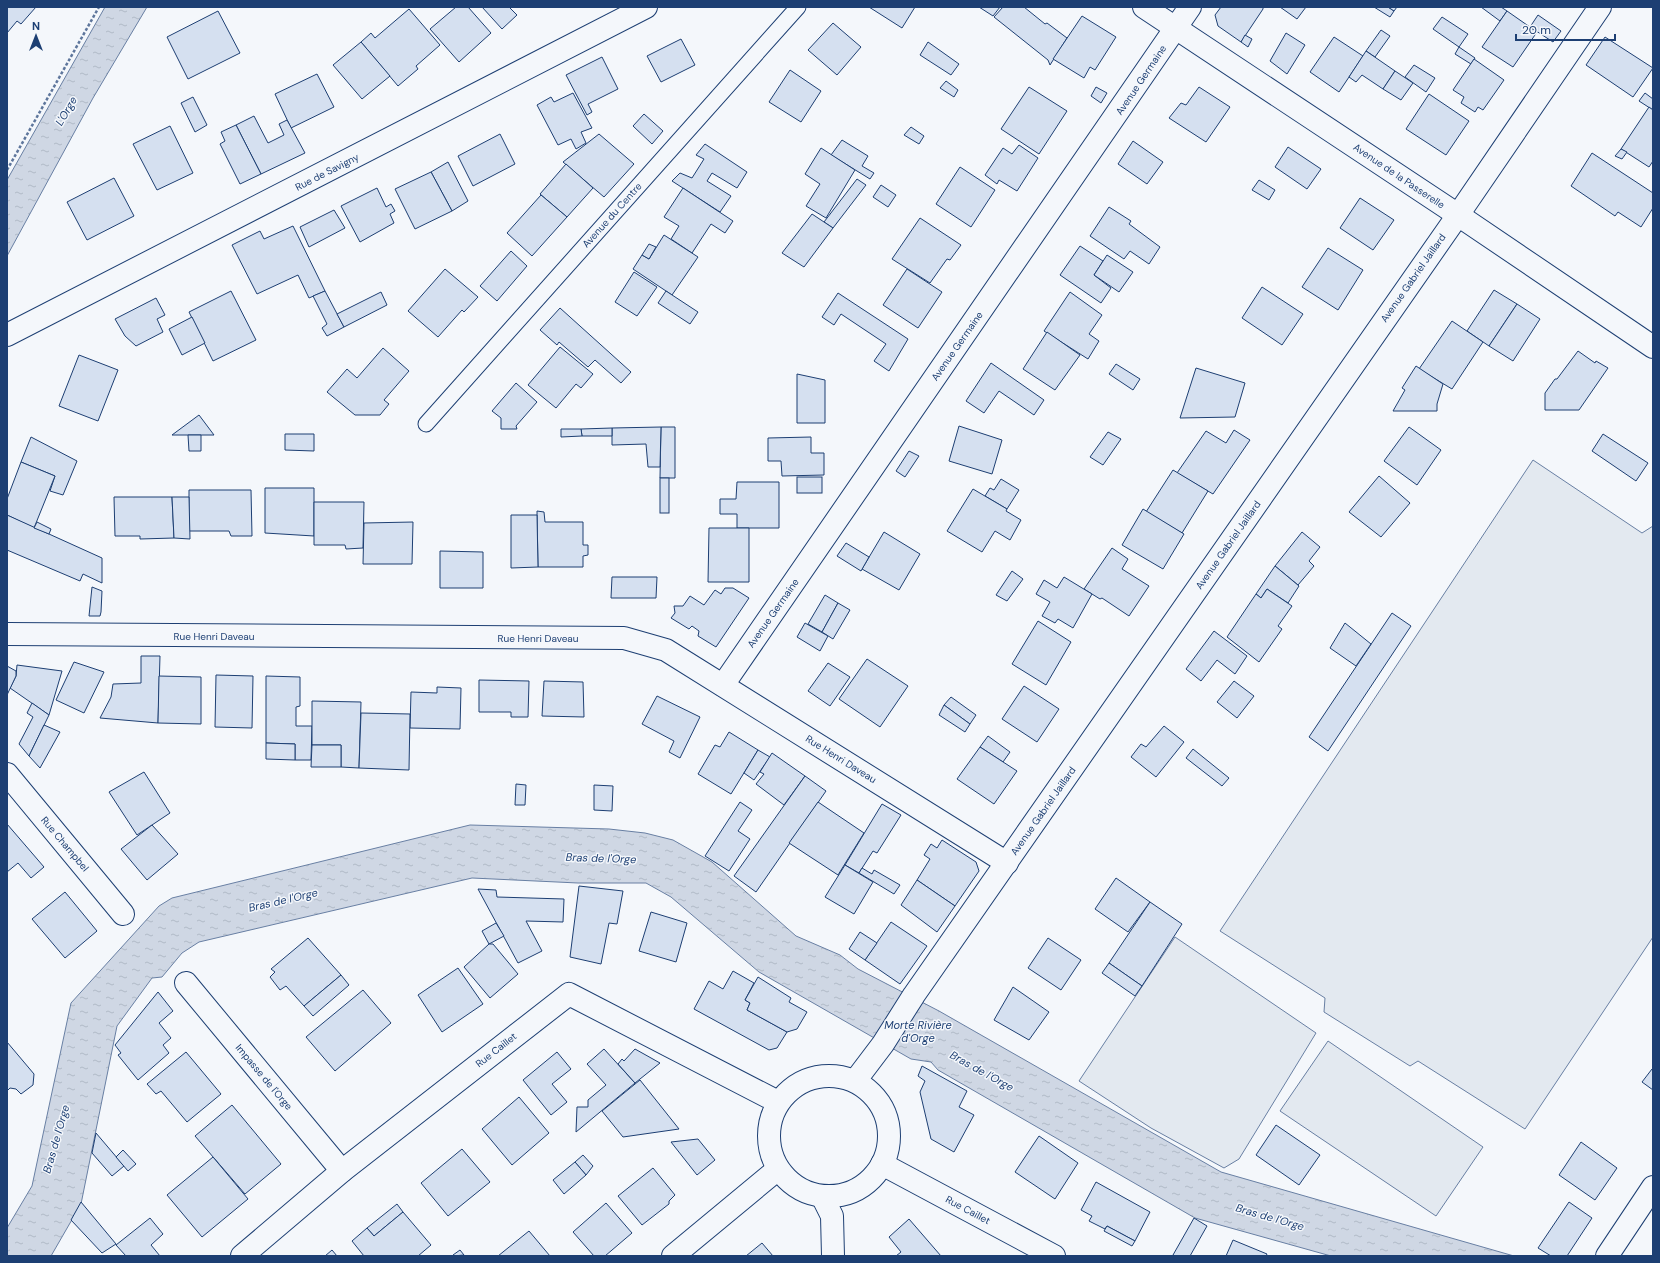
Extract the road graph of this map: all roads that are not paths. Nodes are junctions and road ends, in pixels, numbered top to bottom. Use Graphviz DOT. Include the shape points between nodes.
graph roads {
  1 [pos="646,7"];
  2 [pos="798,7"];
  3 [pos="1144,7"];
  4 [pos="1190,7"];
  5 [pos="1600,7"];
  6 [pos="1176,28"];
  7 [pos="1458,215"];
  8 [pos="7,335"];
  9 [pos="1653,346"];
  10 [pos="426,424"];
  11 [pos="7,634"];
  12 [pos="723,685"];
  13 [pos="7,774"];
  14 [pos="1007,863"];
  15 [pos="123,914"];
  16 [pos="186,983"];
  17 [pos="856,1081"];
  18 [pos="778,1102"];
  19 [pos="882,1164"];
  20 [pos="778,1169"];
  21 [pos="342,1170"];
  22 [pos="1653,1187"];
  23 [pos="822,1196"];
  24 [pos="242,1256"];
  25 [pos="673,1256"];
  26 [pos="833,1256"];
  27 [pos="1054,1256"];
  28 [pos="1607,1256"];
  1 -- 8 [label="street, Rue de Savigny"];
  2 -- 10 [label="lane, Avenue du Centre"];
  3 -- 6 [label="street, Avenue de la Passerelle"];
  4 -- 6 [label="street, Avenue Germaine"];
  5 -- 7 [label="street, Avenue Gabriel Jaillard"];
  6 -- 7 [label="street, Avenue de la Passerelle"];
  6 -- 12 [label="street, Avenue Germaine"];
  7 -- 9 [label="street, Avenue de la Passerelle"];
  7 -- 14 [label="street, Avenue Gabriel Jaillard"];
  11 -- 12 [label="street, Rue Henri Daveau" via="624,638 666,650"];
  12 -- 14 [label="street, Rue Henri Daveau"];
  13 -- 15 [label="street, Rue Champbel"];
  14 -- 17 [label="street, Avenue Gabriel Jaillard"];
  16 -- 21 [label="street, Impasse de l'Orge"];
  17 -- 18 [label="street" via="839,1076 805,1080 790,1089"];
  17 -- 19 [label="street" via="872,1092 883,1108 889,1126 889,1146"];
  18 -- 20 [label="street" via="771,1118 768,1136 771,1153"];
  18 -- 21 [label="street, Rue Caillet" via="569,994"];
  19 -- 23 [label="street" via="872,1179 857,1190 840,1195"];
  19 -- 27 [label="street, Rue Caillet"];
  20 -- 23 [label="street" via="790,1182 805,1191"];
  20 -- 25 [label="street"];
  21 -- 24 [label="street, Rue Caillet"];
  22 -- 28 [label="street"];
  23 -- 26 [label="street" via="832,1216"];
}
